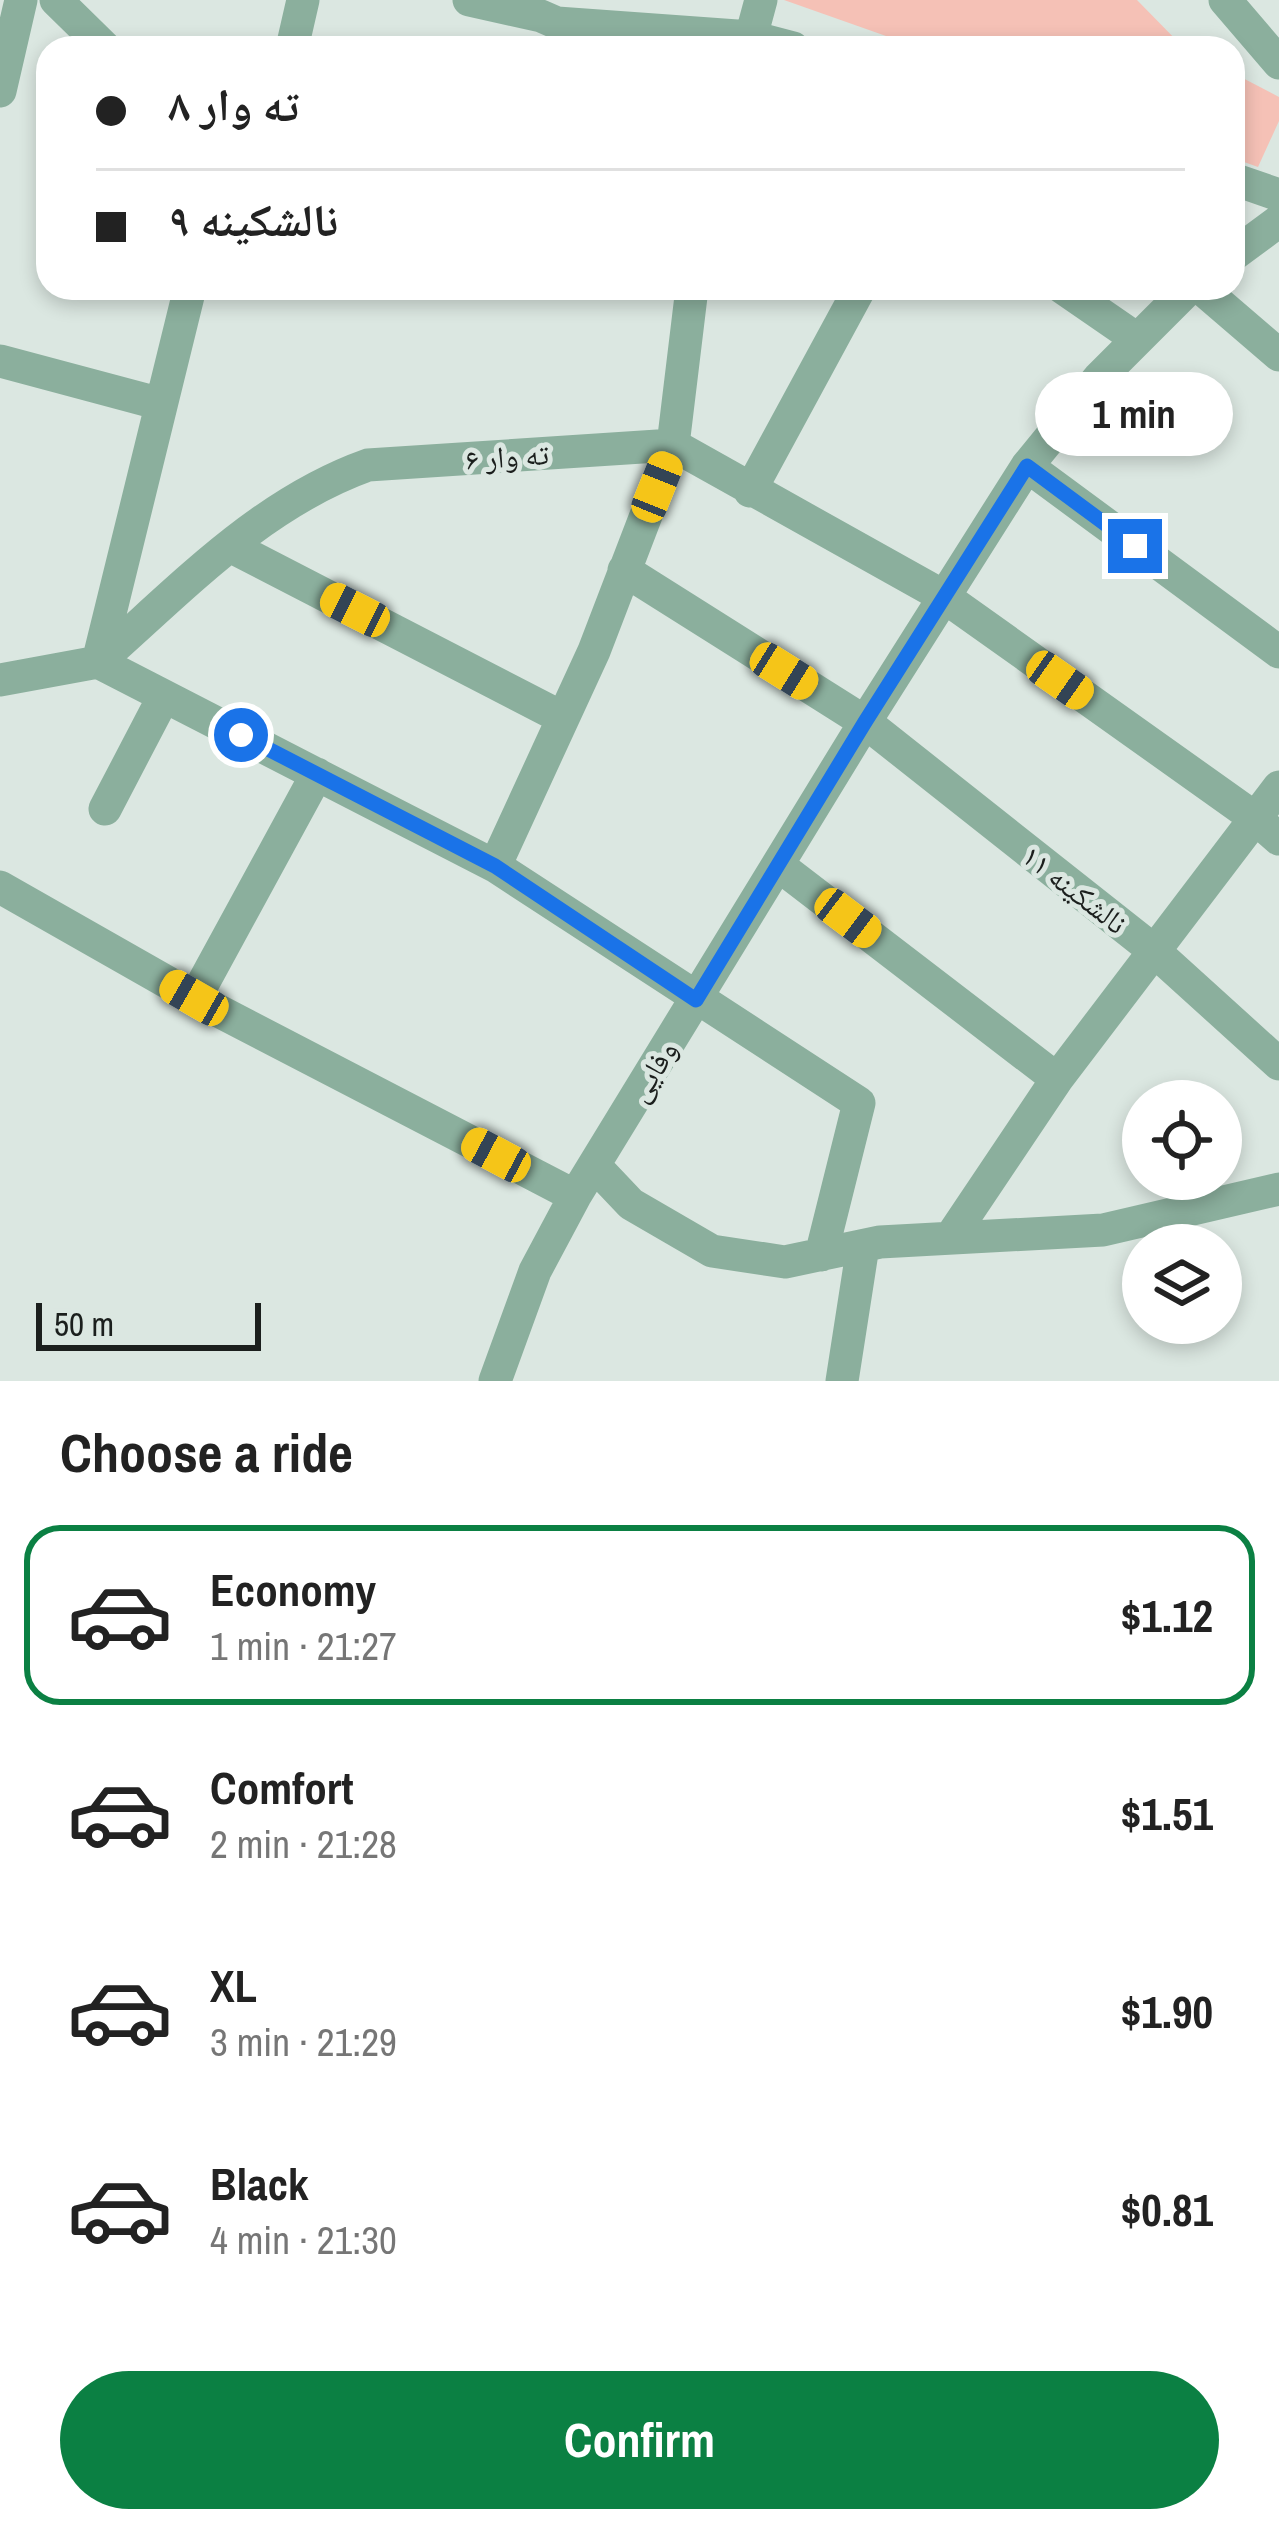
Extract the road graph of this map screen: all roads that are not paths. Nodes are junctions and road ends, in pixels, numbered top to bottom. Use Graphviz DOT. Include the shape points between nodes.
graph roads {
  1 [pos="21,0"];
  2 [pos="56,0"];
  3 [pos="303,0"];
  4 [pos="469,0"];
  5 [pos="761,0"];
  6 [pos="1226,0"];
  7 [pos="93,36"];
  8 [pos="295,36"];
  9 [pos="553,36"];
  10 [pos="734,36"];
  11 [pos="1279,63"];
  12 [pos="0,91"];
  13 [pos="1245,183"];
  14 [pos="1279,194"];
  15 [pos="1279,220"];
  16 [pos="1245,246"];
  17 [pos="187,300"];
  18 [pos="691,300"];
  19 [pos="853,300"];
  20 [pos="1081,300"];
  21 [pos="1177,300"];
  22 [pos="1215,300"];
  23 [pos="1137,339"];
  24 [pos="1279,355"];
  25 [pos="0,361"];
  26 [pos="161,404"];
  27 [pos="674,446"];
  28 [pos="1027,466"];
  29 [pos="750,491"];
  30 [pos="230,546"];
  31 [pos="624,570"];
  32 [pos="944,596"];
  33 [pos="1279,652"];
  34 [pos="98,662"];
  35 [pos="0,680"];
  36 [pos="164,696"];
  37 [pos="563,718"];
  38 [pos="865,722"];
  39 [pos="317,774"];
  40 [pos="1279,787"];
  41 [pos="105,809"];
  42 [pos="1267,829"];
  43 [pos="778,865"];
  44 [pos="495,866"];
  45 [pos="0,887"];
  46 [pos="1152,950"];
  47 [pos="194,998"];
  48 [pos="696,1000"];
  49 [pos="1279,1064"];
  50 [pos="1057,1078"];
  51 [pos="594,1165"];
  52 [pos="1279,1189"];
  53 [pos="575,1196"];
  54 [pos="951,1237"];
  55 [pos="863,1246"];
  56 [pos="821,1255"];
  57 [pos="495,1381"];
  58 [pos="842,1381"];
  1 -- 12 [label="street"];
  2 -- 7 [label="street"];
  3 -- 8 [label="street"];
  4 -- 9 [label="street" via="541,16"];
  5 -- 10 [label="street"];
  6 -- 11 [label="street"];
  13 -- 14 [label="street"];
  15 -- 16 [label="street"];
  17 -- 26 [label="street"];
  18 -- 27 [label="street"];
  19 -- 29 [label="street"];
  20 -- 23 [label="street"];
  21 -- 23 [label="street, وفایی"];
  22 -- 24 [label="street"];
  23 -- 28 [label="street, وفایی"];
  25 -- 26 [label="street"];
  26 -- 34 [label="street"];
  27 -- 29 [label="street"];
  27 -- 30 [label="street, ته وار ۶" via="368,465 303,494"];
  27 -- 31 [label="street"];
  28 -- 32 [label="street, وفایی"];
  28 -- 33 [label="street"];
  29 -- 32 [label="street"];
  30 -- 34 [label="street, ته وار ۶"];
  30 -- 37 [label="street"];
  31 -- 37 [label="street"];
  31 -- 38 [label="street, نالشکینه ۱۱"];
  32 -- 38 [label="street, وفایی"];
  32 -- 42 [label="street"];
  34 -- 35 [label="street"];
  34 -- 36 [label="street"];
  36 -- 39 [label="street"];
  36 -- 41 [label="street"];
  37 -- 44 [label="street"];
  38 -- 43 [label="street, وفایی"];
  38 -- 46 [label="street, نالشکینه ۱۱"];
  39 -- 44 [label="street"];
  39 -- 47 [label="street"];
  40 -- 42 [label="street"];
  42 -- 46 [label="street"];
  43 -- 48 [label="street, وفایی"];
  43 -- 50 [label="street"];
  44 -- 48 [label="street"];
  45 -- 47 [label="street"];
  46 -- 49 [label="street, نالشکینه ۱۱"];
  46 -- 50 [label="street"];
  47 -- 53 [label="street"];
  48 -- 51 [label="street, وفایی"];
  48 -- 56 [label="street" via="859,1103"];
  50 -- 54 [label="street"];
  51 -- 53 [label="street, وفایی"];
  51 -- 56 [label="street" via="631,1204 712,1251 785,1262"];
  52 -- 54 [label="street" via="1103,1230"];
  53 -- 57 [label="street, وفایی" via="535,1271"];
  54 -- 55 [label="street"];
  55 -- 56 [label="street"];
  55 -- 58 [label="street"];
}
